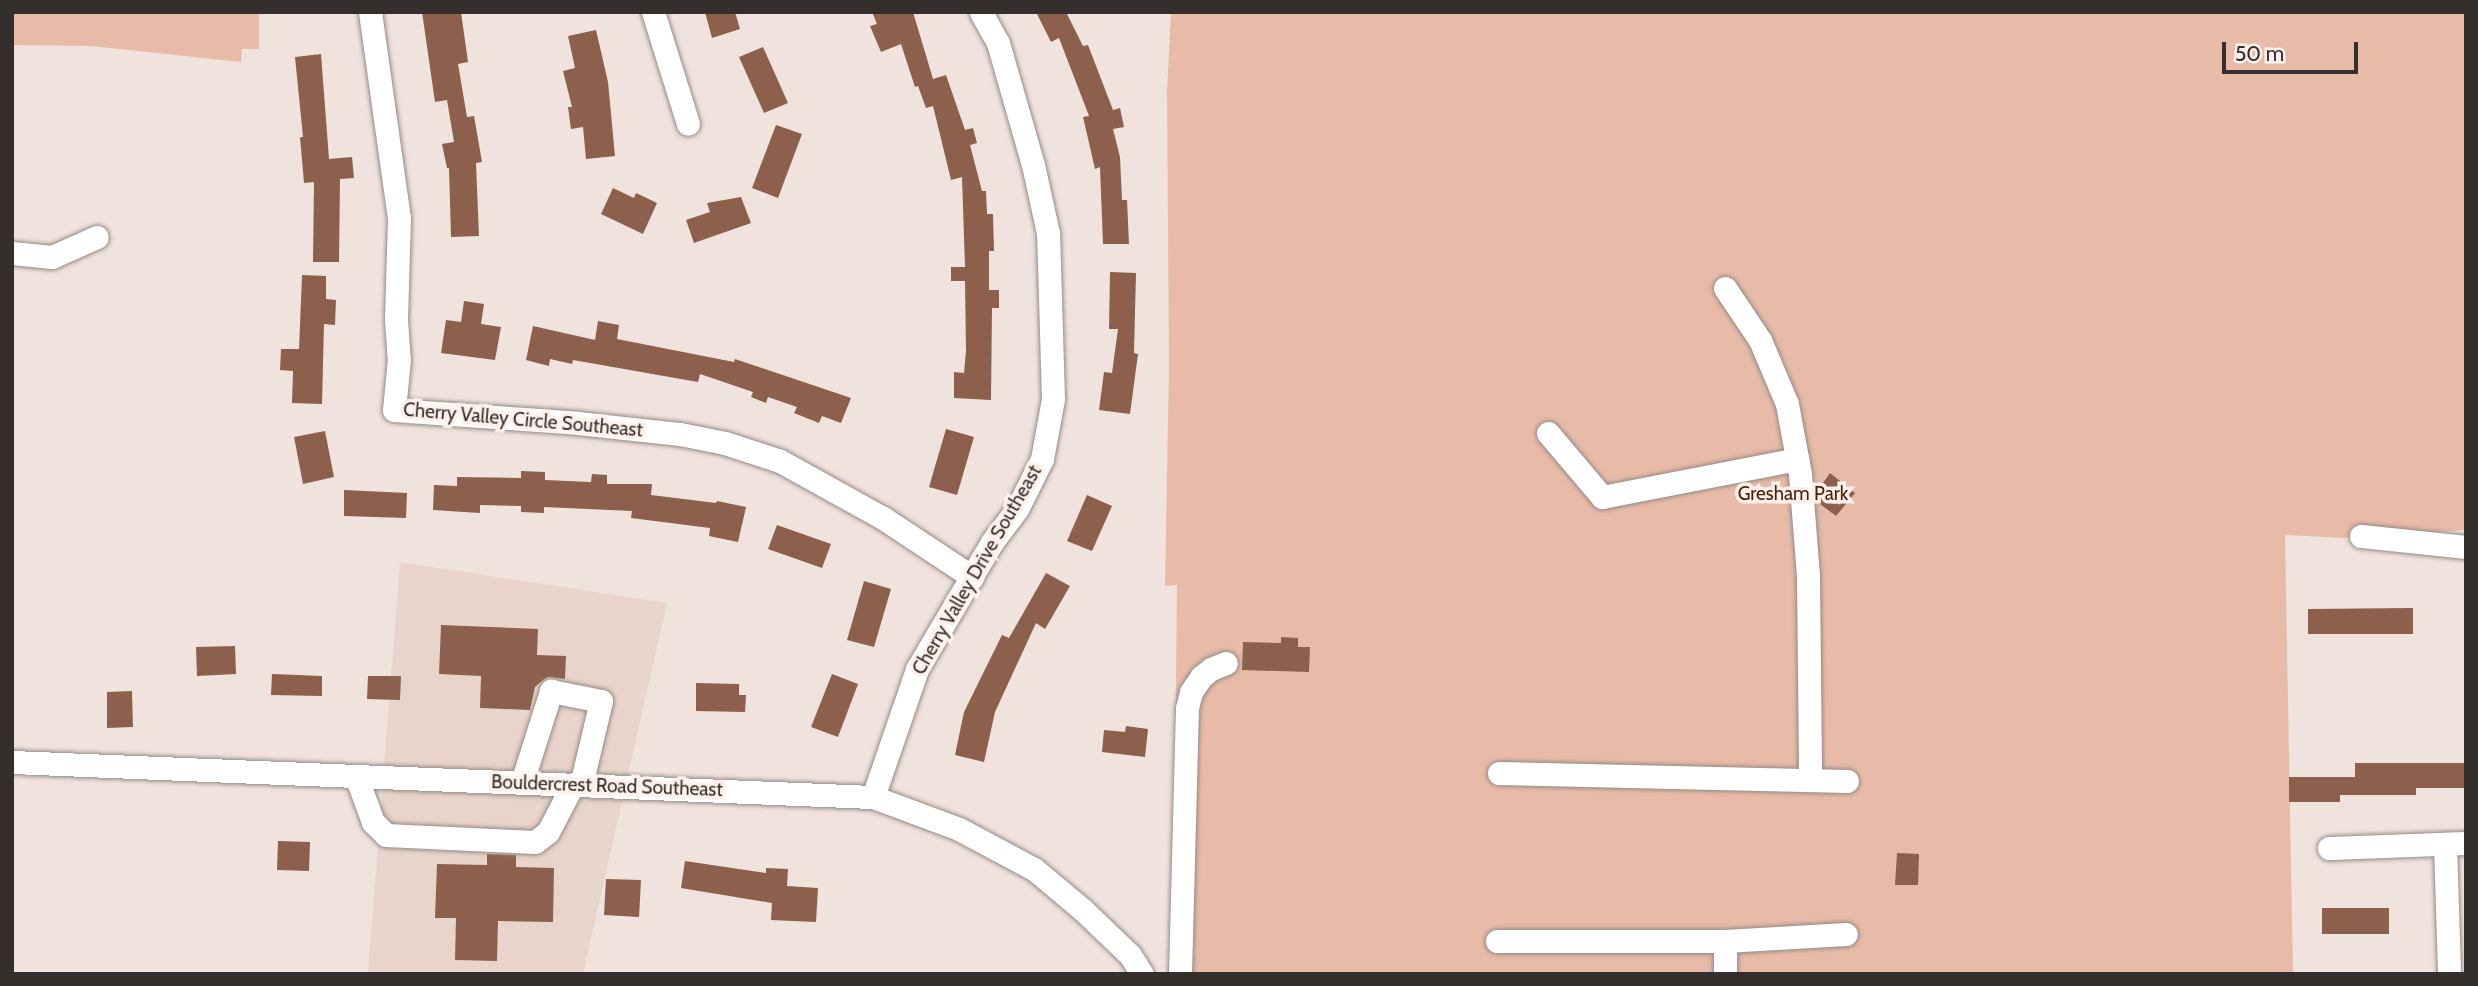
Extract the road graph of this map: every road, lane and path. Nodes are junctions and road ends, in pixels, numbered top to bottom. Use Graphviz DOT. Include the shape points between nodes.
graph roads {
  1 [pos="370,12"];
  2 [pos="653,12"];
  3 [pos="981,12"];
  4 [pos="688,124"];
  5 [pos="97,237"];
  6 [pos="12,253"];
  7 [pos="1725,288"];
  8 [pos="1548,433"];
  9 [pos="1797,459"];
  10 [pos="2361,536"];
  11 [pos="2466,547"];
  12 [pos="972,577"];
  13 [pos="1226,663"];
  14 [pos="12,762"];
  15 [pos="1499,773"];
  16 [pos="356,776"];
  17 [pos="1810,780"];
  18 [pos="1847,781"];
  19 [pos="522,782"];
  20 [pos="577,785"];
  21 [pos="873,797"];
  22 [pos="2456,844"];
  23 [pos="2329,848"];
  24 [pos="1846,934"];
  25 [pos="1497,940"];
  26 [pos="1725,942"];
  27 [pos="1142,974"];
  28 [pos="1180,974"];
  29 [pos="1725,974"];
  30 [pos="2449,974"];
  1 -- 12 [label="street, Cherry Valley Circle Southeast" via="399,218 399,359 394,410 578,423 725,443 780,461 883,518"];
  2 -- 4 [label="street"];
  3 -- 12 [label="street, Cherry Valley Drive Southeast" via="998,43 1048,233 1053,399 1041,459 1017,509"];
  5 -- 6 [label="street" via="52,257"];
  7 -- 9 [label="street" via="1766,353 1787,404"];
  8 -- 9 [label="street" via="1602,497"];
  9 -- 17 [label="street" via="1808,576"];
  10 -- 11 [label="street"];
  12 -- 21 [label="street, Cherry Valley Drive Southeast" via="917,670"];
  13 -- 28 [label="street" via="1201,677 1187,708"];
  14 -- 16 [label="street, Bouldercrest Road Southeast"];
  15 -- 17 [label="street"];
  16 -- 19 [label="street, Bouldercrest Road Southeast"];
  16 -- 20 [label="street" via="373,822 386,835 535,842 548,832"];
  17 -- 18 [label="street"];
  19 -- 20 [label="street, Bouldercrest Road Southeast"];
  19 -- 20 [label="street" via="551,691 601,701"];
  20 -- 21 [label="street, Bouldercrest Road Southeast"];
  21 -- 27 [label="street, Bouldercrest Road Southeast" via="959,829 1034,869 1130,955"];
  22 -- 23 [label="street"];
  22 -- 30 [label="street"];
  24 -- 26 [label="street"];
  25 -- 26 [label="street"];
  26 -- 29 [label="street"];
}
